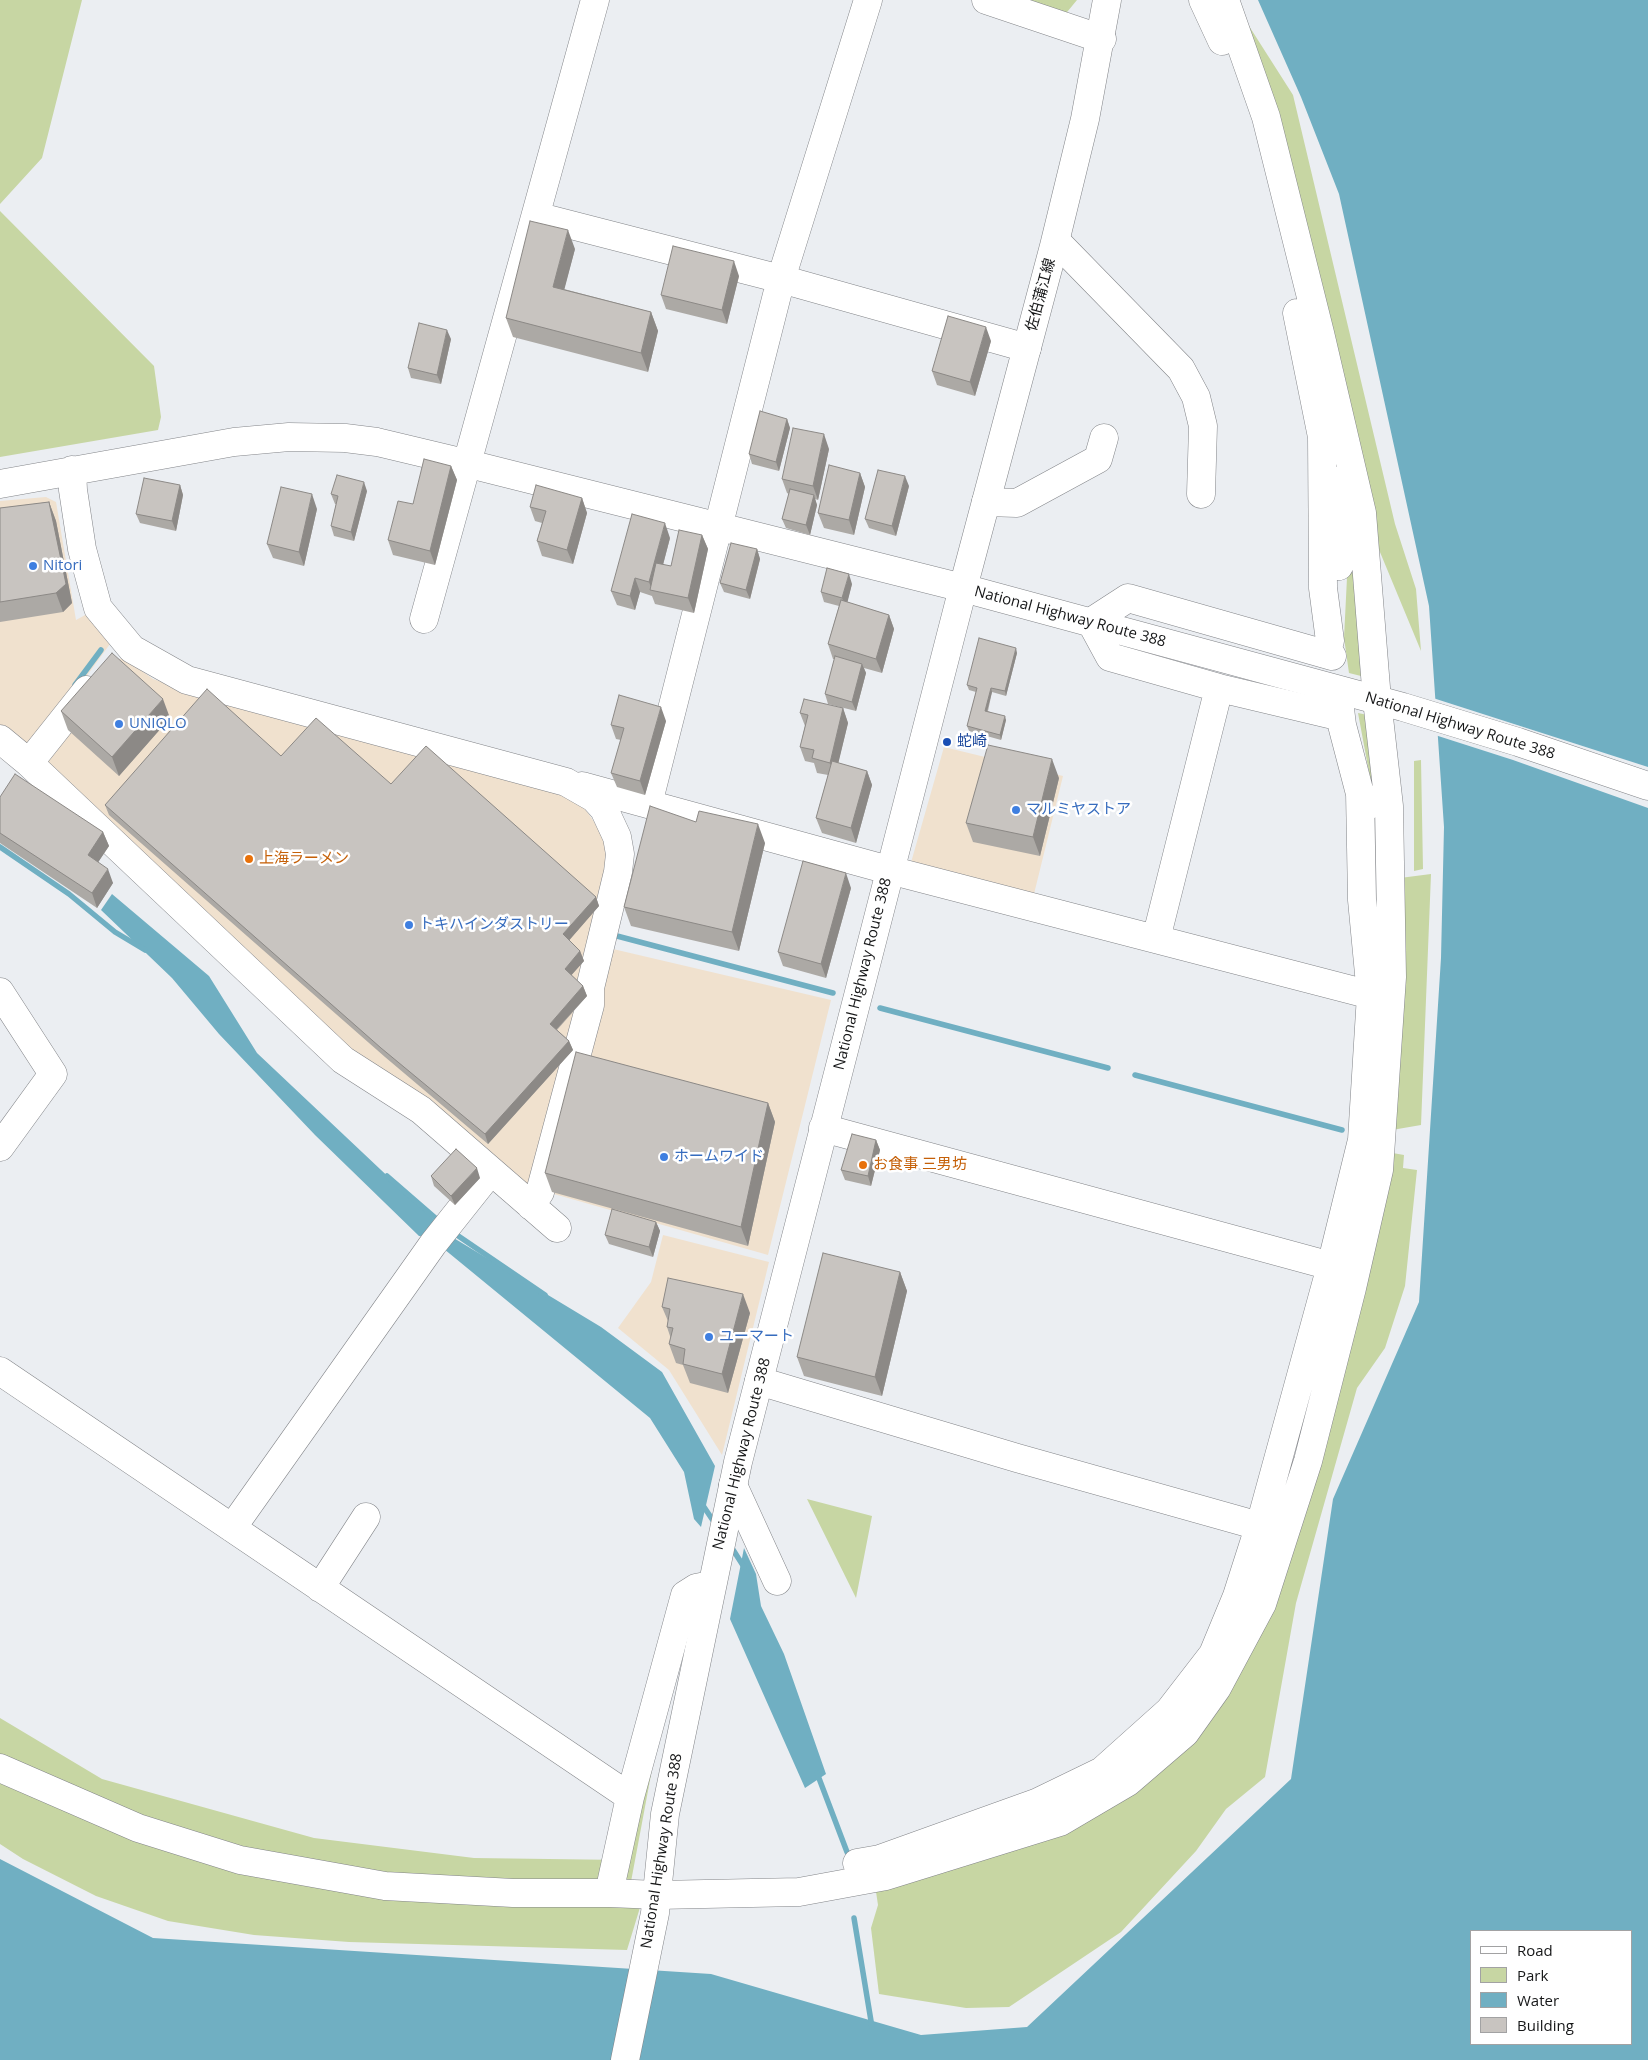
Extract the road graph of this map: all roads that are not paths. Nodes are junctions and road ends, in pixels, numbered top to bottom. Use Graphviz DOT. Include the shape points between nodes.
graph roads {
  1 [pos="595,0"];
  2 [pos="868,0"];
  3 [pos="986,0"];
  4 [pos="1107,0"];
  5 [pos="1203,0"];
  6 [pos="1225,0"];
  7 [pos="1102,39"];
  8 [pos="536,216"];
  9 [pos="1056,241"];
  10 [pos="781,279"];
  11 [pos="1027,348"];
  12 [pos="1104,438"];
  13 [pos="1348,451"];
  14 [pos="465,463"];
  15 [pos="72,470"];
  16 [pos="0,484"];
  17 [pos="1201,494"];
  18 [pos="986,502"];
  19 [pos="717,527"];
  20 [pos="963,588"];
  21 [pos="424,619"];
  22 [pos="1091,622"];
  23 [pos="126,642"];
  24 [pos="1332,656"];
  25 [pos="1219,688"];
  26 [pos="1390,704"];
  27 [pos="0,739"];
  28 [pos="28,763"];
  29 [pos="566,782"];
  30 [pos="1648,786"];
  31 [pos="1360,792"];
  32 [pos="648,804"];
  33 [pos="889,870"];
  34 [pos="1391,911"];
  35 [pos="1156,939"];
  36 [pos="0,992"];
  37 [pos="1371,996"];
  38 [pos="823,1128"];
  39 [pos="0,1147"];
  40 [pos="492,1171"];
  41 [pos="531,1206"];
  42 [pos="557,1228"];
  43 [pos="1331,1266"];
  44 [pos="0,1371"];
  45 [pos="759,1381"];
  46 [pos="733,1485"];
  47 [pos="366,1517"];
  48 [pos="1259,1526"];
  49 [pos="232,1528"];
  50 [pos="777,1581"];
  51 [pos="711,1586"];
  52 [pos="320,1588"];
  53 [pos="0,1768"];
  54 [pos="630,1797"];
  55 [pos="608,1893"];
  56 [pos="724,1894"];
  57 [pos="656,1904"];
  58 [pos="625,2060"];
  1 -- 8 [label="main road"];
  2 -- 10 [label="main road"];
  3 -- 7 [label="main road"];
  4 -- 7 [label="main road, 佐伯蒲江線"];
  5 -- 24 [label="main road" via="1244,93 1290,274 1322,437 1323,588"];
  6 -- 13 [label="main road" via="1266,117"];
  7 -- 9 [label="main road, 佐伯蒲江線"];
  8 -- 10 [label="main road"];
  8 -- 14 [label="main road"];
  9 -- 11 [label="main road, 佐伯蒲江線"];
  9 -- 17 [label="main road" via="1181,369 1196,397 1203,426"];
  10 -- 11 [label="main road"];
  10 -- 19 [label="main road"];
  11 -- 18 [label="main road, 佐伯蒲江線"];
  12 -- 18 [label="main road" via="1098,459 1017,503"];
  13 -- 24 [label="main road"];
  13 -- 26 [label="main road" via="1362,513"];
  14 -- 15 [label="main road" via="377,442 289,437 200,446"];
  14 -- 19 [label="main road"];
  14 -- 21 [label="main road"];
  15 -- 16 [label="main road"];
  15 -- 23 [label="main road" via="82,549 98,608"];
  18 -- 20 [label="main road, 佐伯蒲江線"];
  19 -- 20 [label="main road"];
  19 -- 32 [label="main road"];
  20 -- 22 [label="main road, National Highway Route 388"];
  20 -- 33 [label="main road, National Highway Route 388"];
  22 -- 24 [label="main road" via="1128,598"];
  22 -- 25 [label="main road" via="1110,657"];
  22 -- 26 [label="main road, National Highway Route 388"];
  23 -- 28 [label="main road"];
  23 -- 29 [label="main road" via="132,649 187,680"];
  25 -- 31 [label="main road" via="1340,713"];
  25 -- 35 [label="main road"];
  26 -- 30 [label="main road, National Highway Route 388" via="1518,742"];
  26 -- 34 [label="main road"];
  27 -- 28 [label="main road"];
  28 -- 40 [label="main road" via="344,1060 421,1110"];
  29 -- 32 [label="main road"];
  29 -- 41 [label="main road" via="594,798 604,809 617,837 620,854 590,988 590,1005 540,1192"];
  31 -- 34 [label="main road"];
  31 -- 37 [label="main road" via="1362,900"];
  32 -- 33 [label="main road"];
  33 -- 35 [label="main road"];
  33 -- 38 [label="main road, National Highway Route 388"];
  34 -- 56 [label="main road" via="1392,977 1379,1170 1308,1461 1262,1604 1217,1688 1184,1733 1128,1782 1060,1822 886,1876 799,1892"];
  35 -- 37 [label="main road"];
  36 -- 39 [label="main road" via="53,1074"];
  37 -- 43 [label="main road" via="1362,1140"];
  38 -- 43 [label="main road"];
  38 -- 45 [label="main road, National Highway Route 388"];
  40 -- 41 [label="main road"];
  40 -- 49 [label="main road" via="433,1244"];
  41 -- 42 [label="main road"];
  43 -- 48 [label="main road"];
  44 -- 49 [label="main road"];
  45 -- 46 [label="main road, National Highway Route 388"];
  45 -- 48 [label="main road"];
  46 -- 50 [label="main road"];
  46 -- 51 [label="main road, National Highway Route 388"];
  47 -- 52 [label="main road"];
  48 -- 56 [label="main road" via="1237,1596 1212,1654 1169,1711 1102,1771 1036,1804 880,1859 782,1878"];
  49 -- 52 [label="main road"];
  51 -- 54 [label="main road" via="685,1594"];
  51 -- 57 [label="main road, National Highway Route 388" via="665,1814"];
  52 -- 54 [label="main road"];
  53 -- 55 [label="main road" via="138,1828 240,1860 385,1886 513,1893"];
  54 -- 55 [label="main road"];
  55 -- 57 [label="main road"];
  56 -- 57 [label="main road"];
  57 -- 58 [label="main road, National Highway Route 388"];
}
